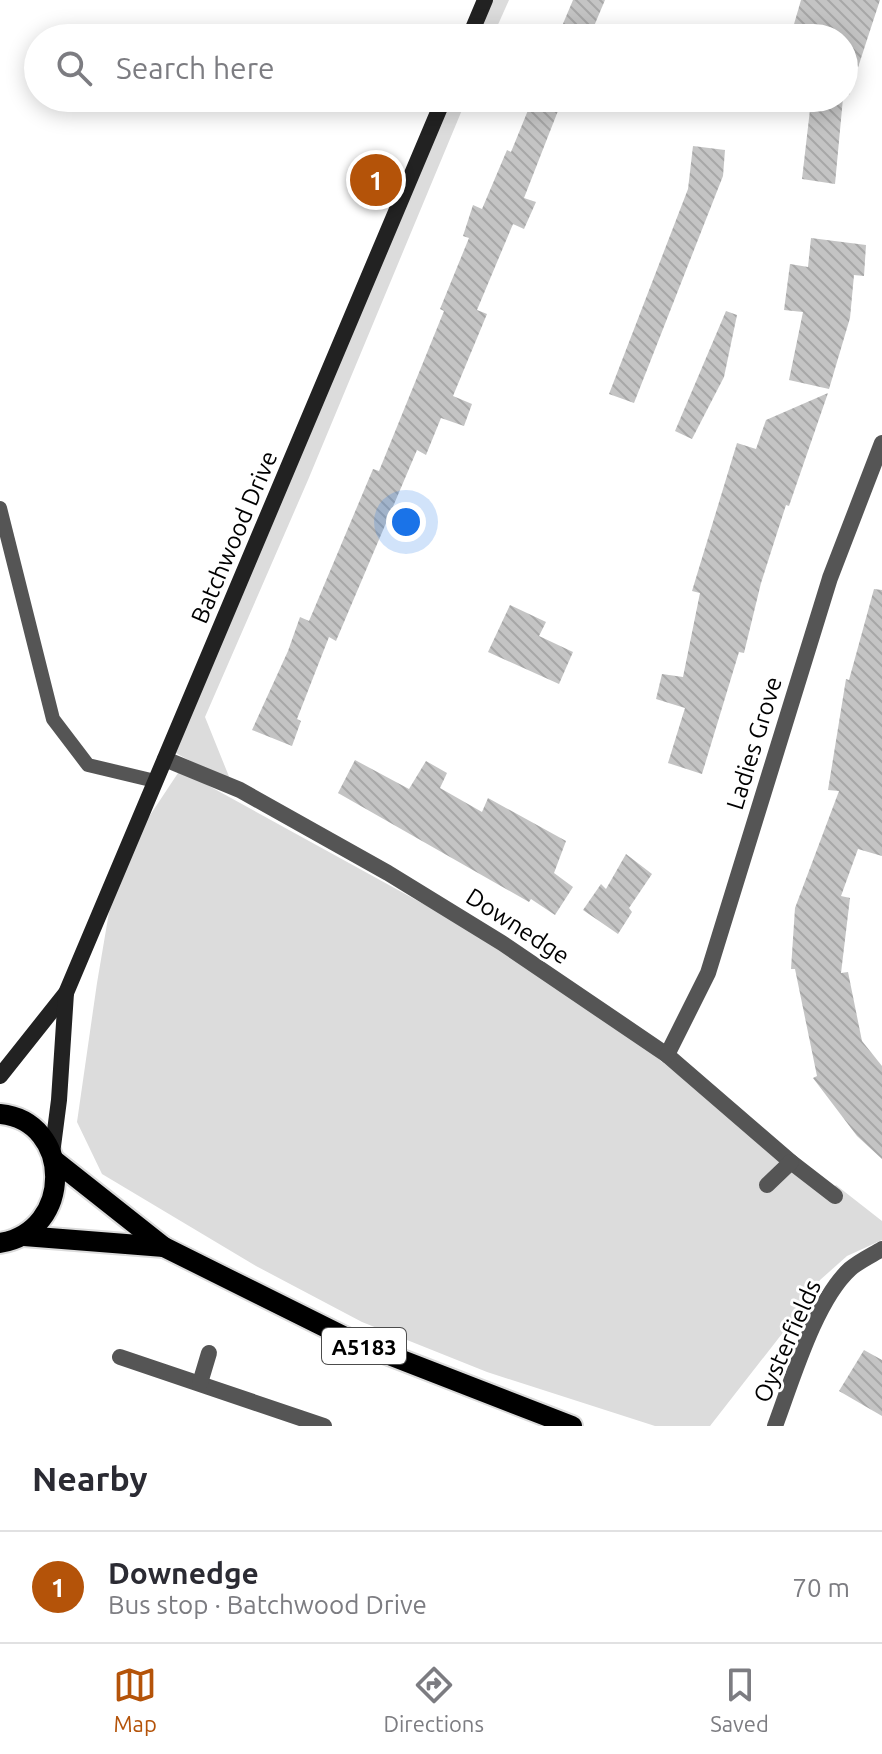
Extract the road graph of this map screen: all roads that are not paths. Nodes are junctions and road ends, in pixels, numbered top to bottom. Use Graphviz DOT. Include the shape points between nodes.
graph roads {
  1 [pos="485,0"];
  2 [pos="475,24"];
  3 [pos="438,112"];
  4 [pos="882,443"];
  5 [pos="0,508"];
  6 [pos="165,759"];
  7 [pos="155,781"];
  8 [pos="66,993"];
  9 [pos="667,1055"];
  10 [pos="0,1076"];
  11 [pos="0,1114"];
  12 [pos="53,1157"];
  13 [pos="791,1162"];
  14 [pos="767,1185"];
  15 [pos="835,1196"];
  16 [pos="9,1243"];
  17 [pos="164,1247"];
  18 [pos="882,1249"];
  19 [pos="209,1353"];
  20 [pos="120,1357"];
  21 [pos="200,1383"];
  22 [pos="324,1426"];
  23 [pos="572,1426"];
  24 [pos="775,1426"];
  1 -- 2 [label="street"];
  3 -- 6 [label="street, Batchwood Drive"];
  4 -- 9 [label="street, Ladies Grove" via="830,578 708,973"];
  5 -- 7 [label="lane" via="53,719 88,765"];
  6 -- 7 [label="street, Batchwood Drive"];
  6 -- 9 [label="street, Downedge" via="240,790 388,873"];
  7 -- 8 [label="street, Batchwood Drive"];
  8 -- 10 [label="street, Batchwood Drive"];
  8 -- 12 [label="street, Batchwood Drive"];
  9 -- 13 [label="street, Downedge"];
  11 -- 12 [label="main road" via="26,1123"];
  12 -- 16 [label="main road" via="52,1202 41,1221"];
  12 -- 17 [label="main road, A5183"];
  13 -- 14 [label="street"];
  13 -- 15 [label="street, Downedge"];
  16 -- 17 [label="main road, A5183"];
  17 -- 23 [label="main road, A5183" via="353,1341"];
  18 -- 24 [label="street, Oysterfields" via="851,1268 831,1291"];
  19 -- 21 [label="street"];
  20 -- 21 [label="street"];
  21 -- 22 [label="street"];
}
